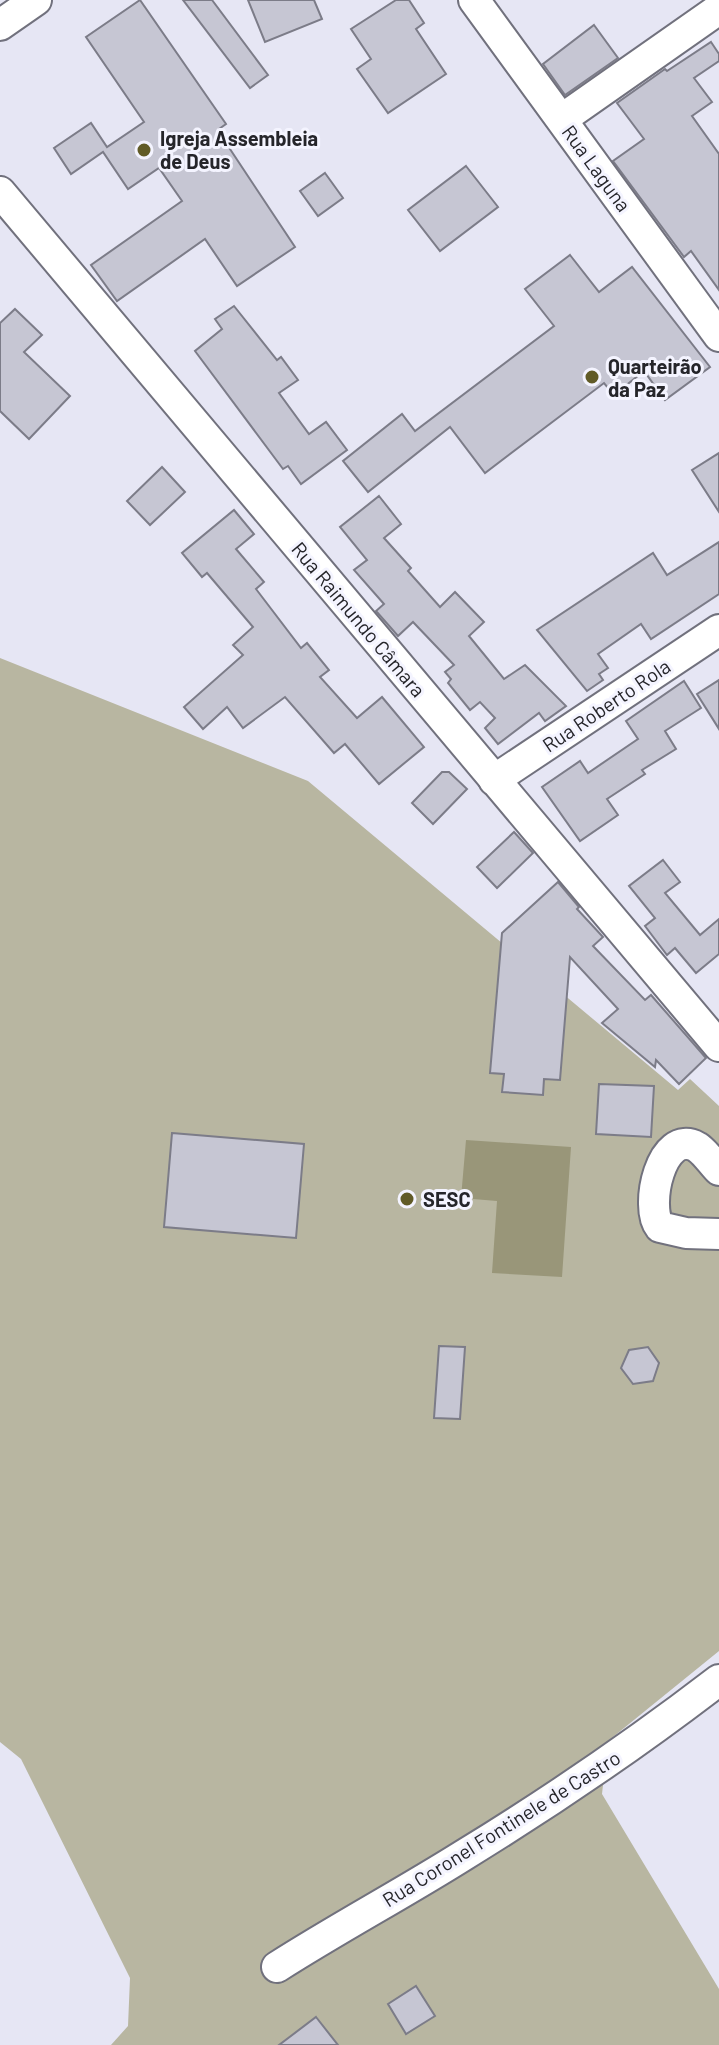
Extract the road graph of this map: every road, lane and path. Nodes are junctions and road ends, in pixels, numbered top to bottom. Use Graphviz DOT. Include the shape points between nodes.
graph roads {
  1 [pos="36,0"];
  2 [pos="474,0"];
  3 [pos="719,9"];
  4 [pos="0,25"];
  5 [pos="562,119"];
  6 [pos="0,192"];
  7 [pos="719,336"];
  8 [pos="719,630"];
  9 [pos="494,780"];
  10 [pos="719,1046"];
  11 [pos="719,1170"];
  12 [pos="719,1234"];
  13 [pos="719,1680"];
  14 [pos="277,1967"];
  1 -- 4 [label="street"];
  2 -- 5 [label="street, Rua Laguna"];
  3 -- 5 [label="street"];
  5 -- 7 [label="street, Rua Laguna"];
  6 -- 9 [label="street, Rua Raimundo Câmara"];
  8 -- 9 [label="street, Rua Roberto Rola"];
  9 -- 10 [label="street, Rua Raimundo Câmara"];
  11 -- 12 [label="street" via="695,1146 673,1150 658,1171 654,1211 657,1224 671,1231"];
  13 -- 14 [label="street, Rua Coronel Fontinele de Castro" via="526,1816"];
}
